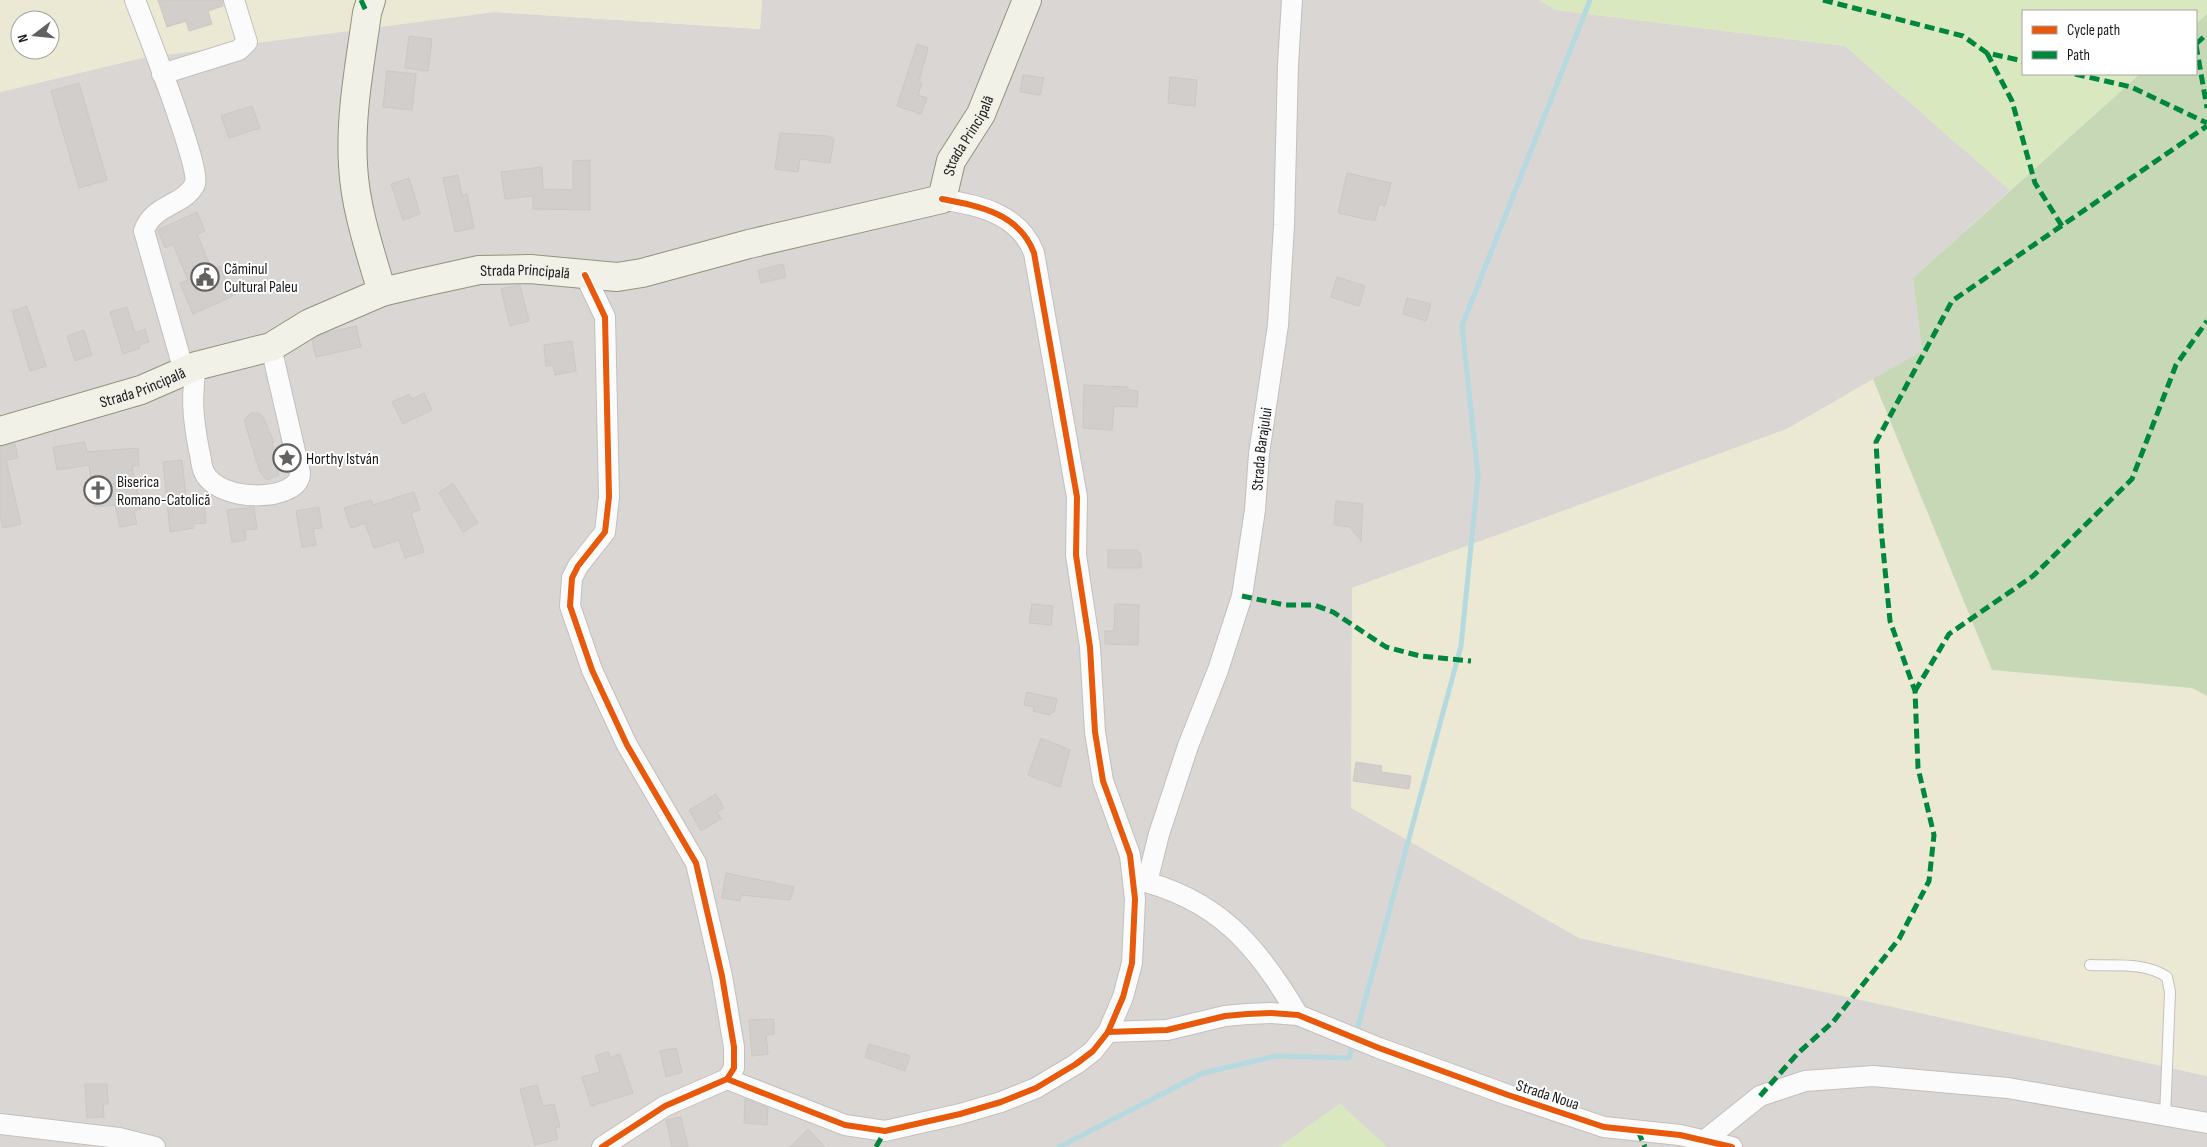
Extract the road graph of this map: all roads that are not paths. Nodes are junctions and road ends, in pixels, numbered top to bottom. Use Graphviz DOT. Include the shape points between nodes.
graph roads {
  1 [pos="135,0"];
  2 [pos="234,0"];
  3 [pos="371,0"];
  4 [pos="1027,0"];
  5 [pos="1292,0"];
  6 [pos="162,74"];
  7 [pos="942,199"];
  8 [pos="585,275"];
  9 [pos="382,292"];
  10 [pos="271,347"];
  11 [pos="190,368"];
  12 [pos="0,431"];
  13 [pos="1140,880"];
  14 [pos="2090,964"];
  15 [pos="1303,1017"];
  16 [pos="1108,1032"];
  17 [pos="727,1079"];
  18 [pos="2165,1117"];
  19 [pos="0,1124"];
  20 [pos="2207,1124"];
  21 [pos="1705,1140"];
  22 [pos="155,1147"];
  23 [pos="602,1147"];
  24 [pos="1732,1147"];
  1 -- 6 [label="street"];
  2 -- 6 [label="street" via="247,42 239,50"];
  3 -- 9 [label="main road" via="353,116 353,167 361,216"];
  4 -- 7 [label="main road, Strada Principală" via="981,114 951,162"];
  5 -- 13 [label="street, Strada Barajului" via="1278,325 1242,596"];
  6 -- 11 [label="street" via="196,177 187,194 156,211 144,232"];
  7 -- 8 [label="main road, Strada Principală" via="748,244 642,273 617,277"];
  7 -- 13 [label="street" via="1004,216 1026,235 1034,253 1076,497 1076,555 1090,647 1095,732 1103,781"];
  8 -- 9 [label="main road, Strada Principală" via="530,269 479,270"];
  8 -- 17 [label="street" via="605,318 609,497 605,532 572,578 570,606 592,670 626,745 696,863 722,976 734,1047 734,1068"];
  9 -- 10 [label="main road, Strada Principală" via="310,323"];
  10 -- 11 [label="main road, Strada Principală"];
  10 -- 11 [label="street" via="300,473 298,483 280,492 247,496 232,494 204,473 192,414"];
  11 -- 12 [label="main road, Strada Principală" via="141,390"];
  13 -- 15 [label="street" via="1192,898 1222,918 1254,950"];
  13 -- 16 [label="street" via="1132,963 1123,997"];
  14 -- 18 [label="lane" via="2141,967 2156,970 2168,978"];
  15 -- 16 [label="street, Strada Noua" via="1247,1014 1167,1030"];
  15 -- 21 [label="street, Strada Noua" via="1508,1095 1604,1127"];
  16 -- 17 [label="street" via="1093,1051 1036,1088 960,1114 885,1131 845,1125"];
  17 -- 23 [label="street" via="665,1106"];
  18 -- 20 [label="street"];
  18 -- 21 [label="street" via="2008,1088 1873,1076 1805,1080 1760,1096"];
  19 -- 22 [label="street" via="118,1138"];
  21 -- 24 [label="street, Strada Noua"];
}
